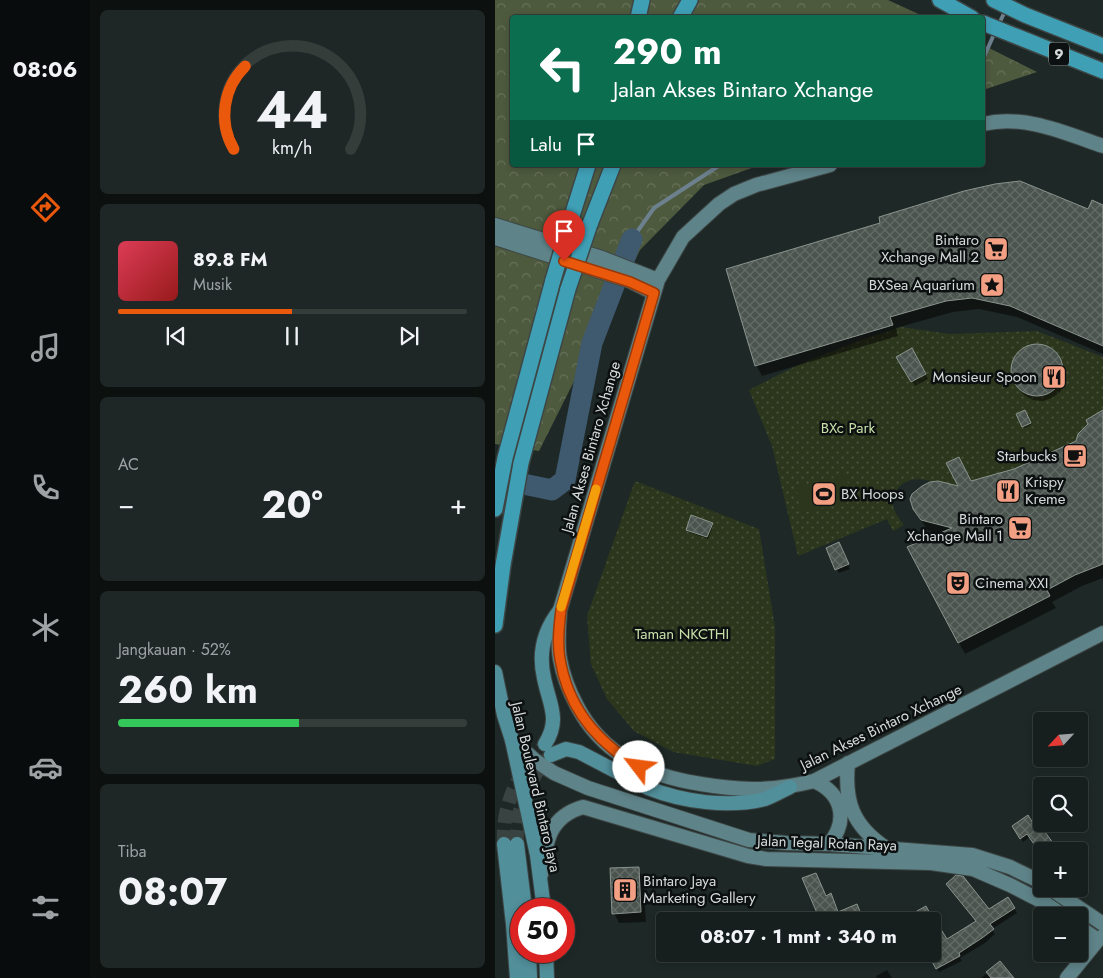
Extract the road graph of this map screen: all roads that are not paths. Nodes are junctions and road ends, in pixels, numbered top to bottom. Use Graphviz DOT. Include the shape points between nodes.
graph roads {
  1 [pos="642,0"];
  2 [pos="690,0"];
  3 [pos="940,0"];
  4 [pos="994,0"];
  5 [pos="639,15"];
  6 [pos="682,15"];
  7 [pos="967,15"];
  8 [pos="985,24"];
  9 [pos="1103,46"];
  10 [pos="1103,72"];
  11 [pos="985,124"];
  12 [pos="1103,146"];
  13 [pos="588,167"];
  14 [pos="612,167"];
  15 [pos="823,167"];
  16 [pos="495,225"];
  17 [pos="495,238"];
  18 [pos="631,275"];
  19 [pos="656,286"];
  20 [pos="495,508"];
  21 [pos="561,610"];
  22 [pos="495,625"];
  23 [pos="1103,633"];
  24 [pos="495,672"];
  25 [pos="512,740"];
  26 [pos="848,763"];
  27 [pos="814,781"];
  28 [pos="790,787"];
  29 [pos="588,788"];
  30 [pos="583,808"];
  31 [pos="829,844"];
  32 [pos="885,855"];
  33 [pos="1033,878"];
  34 [pos="541,879"];
  35 [pos="1063,897"];
  36 [pos="512,898"];
  37 [pos="522,898"];
  38 [pos="543,898"];
  39 [pos="1051,907"];
  40 [pos="1103,924"];
  41 [pos="1088,932"];
  42 [pos="1100,938"];
  43 [pos="516,963"];
  44 [pos="529,963"];
  45 [pos="546,963"];
  46 [pos="517,978"];
  47 [pos="530,978"];
  48 [pos="547,978"];
  49 [pos="1067,978"];
  1 -- 5 [label="highway"];
  2 -- 6 [label="highway"];
  3 -- 7 [label="highway"];
  4 -- 9 [label="highway, 9"];
  8 -- 10 [label="highway, 9"];
  11 -- 12 [label="main road" via="1015,121 1048,127"];
  13 -- 20 [label="highway, bridge" via="553,280 505,458"];
  14 -- 22 [label="highway, bridge" via="568,289 521,463"];
  15 -- 19 [label="main road, Jalan Akses Bintaro Xchange" via="756,185 719,204 683,237"];
  16 -- 18 [label="main road" via="602,258"];
  17 -- 18 [label="main road" via="599,272"];
  18 -- 19 [label="main road"];
  19 -- 21 [label="main road, Jalan Akses Bintaro Xchange"];
  21 -- 28 [label="main road, Jalan Akses Bintaro Xchange" via="560,658 569,692 601,740 618,754 639,767 684,782 752,790"];
  21 -- 28 [label="main road" via="548,626 542,644 542,667 554,718 548,750 579,752 660,793 701,802 745,802 766,798"];
  23 -- 26 [label="main road, Jalan Akses Bintaro Xchange"];
  24 -- 25 [label="main road, Jalan Boulevard Bintaro Jaya"];
  25 -- 29 [label="main road, Jalan Tegal Rotan Raya" via="535,761"];
  25 -- 34 [label="main road, Jalan Boulevard Bintaro Jaya"];
  26 -- 27 [label="main road, Jalan Akses Bintaro Xchange"];
  26 -- 32 [label="main road" via="846,781 853,814"];
  27 -- 28 [label="main road, Jalan Akses Bintaro Xchange"];
  27 -- 31 [label="main road" via="835,796 840,812 838,829"];
  29 -- 30 [label="main road" via="579,796"];
  29 -- 31 [label="main road, Jalan Tegal Rotan Raya" via="749,840"];
  30 -- 32 [label="main road, Jalan Tegal Rotan Raya" via="766,859"];
  30 -- 34 [label="main road" via="571,811 551,830"];
  31 -- 32 [label="main road, Jalan Tegal Rotan Raya"];
  32 -- 33 [label="main road, Jalan Tegal Rotan Raya" via="972,855"];
  32 -- 39 [label="main road, Jalan Tegal Rotan Raya" via="973,870"];
  34 -- 38 [label="main road, Jalan Boulevard Bintaro Jaya"];
  35 -- 40 [label="main road"];
  36 -- 37 [label="main road" via="510,844"];
  41 -- 42 [label="main road"];
  42 -- 49 [label="main road"];
  43 -- 46 [label="main road"];
  44 -- 47 [label="main road"];
  45 -- 48 [label="main road"];
}
